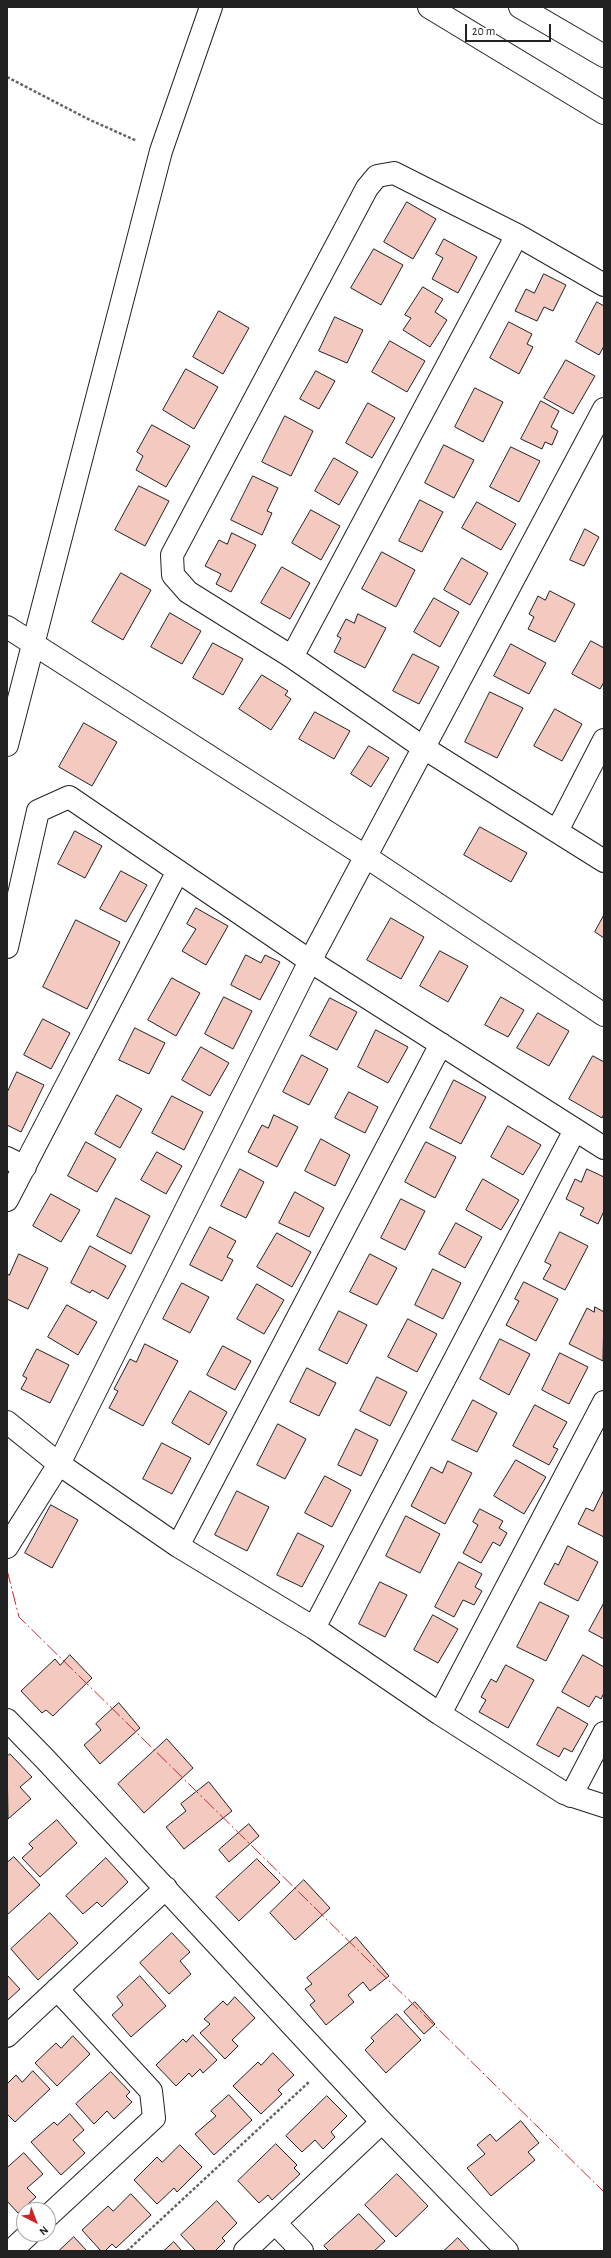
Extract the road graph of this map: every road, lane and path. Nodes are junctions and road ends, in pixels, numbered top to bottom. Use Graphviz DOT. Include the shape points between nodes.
graph roads {
  1 [pos="211,7"];
  2 [pos="429,7"];
  3 [pos="520,7"];
  4 [pos="604,56"];
  5 [pos="7,77"];
  6 [pos="604,113"];
  7 [pos="161,151"];
  8 [pos="517,235"];
  9 [pos="604,285"];
  10 [pos="604,409"];
  11 [pos="7,627"];
  12 [pos="33,643"];
  13 [pos="292,657"];
  14 [pos="604,740"];
  15 [pos="7,745"];
  16 [pos="424,748"];
  17 [pos="557,831"];
  18 [pos="365,856"];
  19 [pos="604,861"];
  20 [pos="178,871"];
  21 [pos="7,947"];
  22 [pos="310,960"];
  23 [pos="604,1014"];
  24 [pos="441,1044"];
  25 [pos="575,1130"];
  26 [pos="604,1148"];
  27 [pos="16,1163"];
  28 [pos="7,1200"];
  29 [pos="604,1402"];
  30 [pos="7,1422"];
  31 [pos="60,1464"];
  32 [pos="178,1546"];
  33 [pos="7,1547"];
  34 [pos="314,1628"];
  35 [pos="440,1714"];
  36 [pos="7,1720"];
  37 [pos="604,1733"];
  38 [pos="571,1796"];
  39 [pos="604,1806"];
  40 [pos="166,1888"];
  41 [pos="57,1989"];
  42 [pos="7,2036"];
  43 [pos="328,2064"];
  44 [pos="382,2122"];
  45 [pos="56,2209"];
  46 [pos="275,2223"];
  47 [pos="21,2242"];
  48 [pos="11,2251"];
  49 [pos="127,2251"];
  50 [pos="245,2251"];
  51 [pos="302,2251"];
  52 [pos="507,2251"];
  1 -- 7 [label="main road"];
  2 -- 6 [label="main road"];
  3 -- 4 [label="main road"];
  5 -- 7 [label="path" via="88,120"];
  7 -- 12 [label="main road"];
  8 -- 9 [label="main road"];
  8 -- 13 [label="main road"];
  8 -- 13 [label="main road" via="394,173 378,176 363,195 172,555 173,575 188,592"];
  10 -- 16 [label="main road"];
  11 -- 12 [label="main road"];
  12 -- 15 [label="main road"];
  12 -- 18 [label="main road"];
  13 -- 16 [label="main road"];
  14 -- 17 [label="main road"];
  16 -- 17 [label="main road"];
  16 -- 18 [label="main road"];
  17 -- 19 [label="main road"];
  18 -- 22 [label="main road"];
  18 -- 23 [label="main road"];
  20 -- 21 [label="main road" via="69,797 38,811"];
  20 -- 22 [label="main road"];
  20 -- 27 [label="main road"];
  22 -- 24 [label="main road"];
  22 -- 31 [label="main road"];
  24 -- 25 [label="main road"];
  24 -- 32 [label="main road"];
  25 -- 26 [label="main road"];
  25 -- 34 [label="main road"];
  27 -- 28 [label="main road"];
  29 -- 35 [label="main road"];
  30 -- 31 [label="main road"];
  31 -- 32 [label="main road"];
  31 -- 33 [label="main road"];
  32 -- 34 [label="main road"];
  34 -- 35 [label="main road"];
  35 -- 38 [label="main road"];
  36 -- 40 [label="main road"];
  37 -- 38 [label="main road"];
  38 -- 39 [label="main road"];
  40 -- 41 [label="main road"];
  40 -- 43 [label="main road"];
  41 -- 42 [label="main road"];
  41 -- 45 [label="main road" via="151,2091 154,2118"];
  43 -- 44 [label="main road"];
  43 -- 49 [label="path"];
  44 -- 46 [label="main road"];
  44 -- 52 [label="main road"];
  46 -- 50 [label="main road"];
  46 -- 51 [label="main road"];
  47 -- 48 [label="main road"];
}
